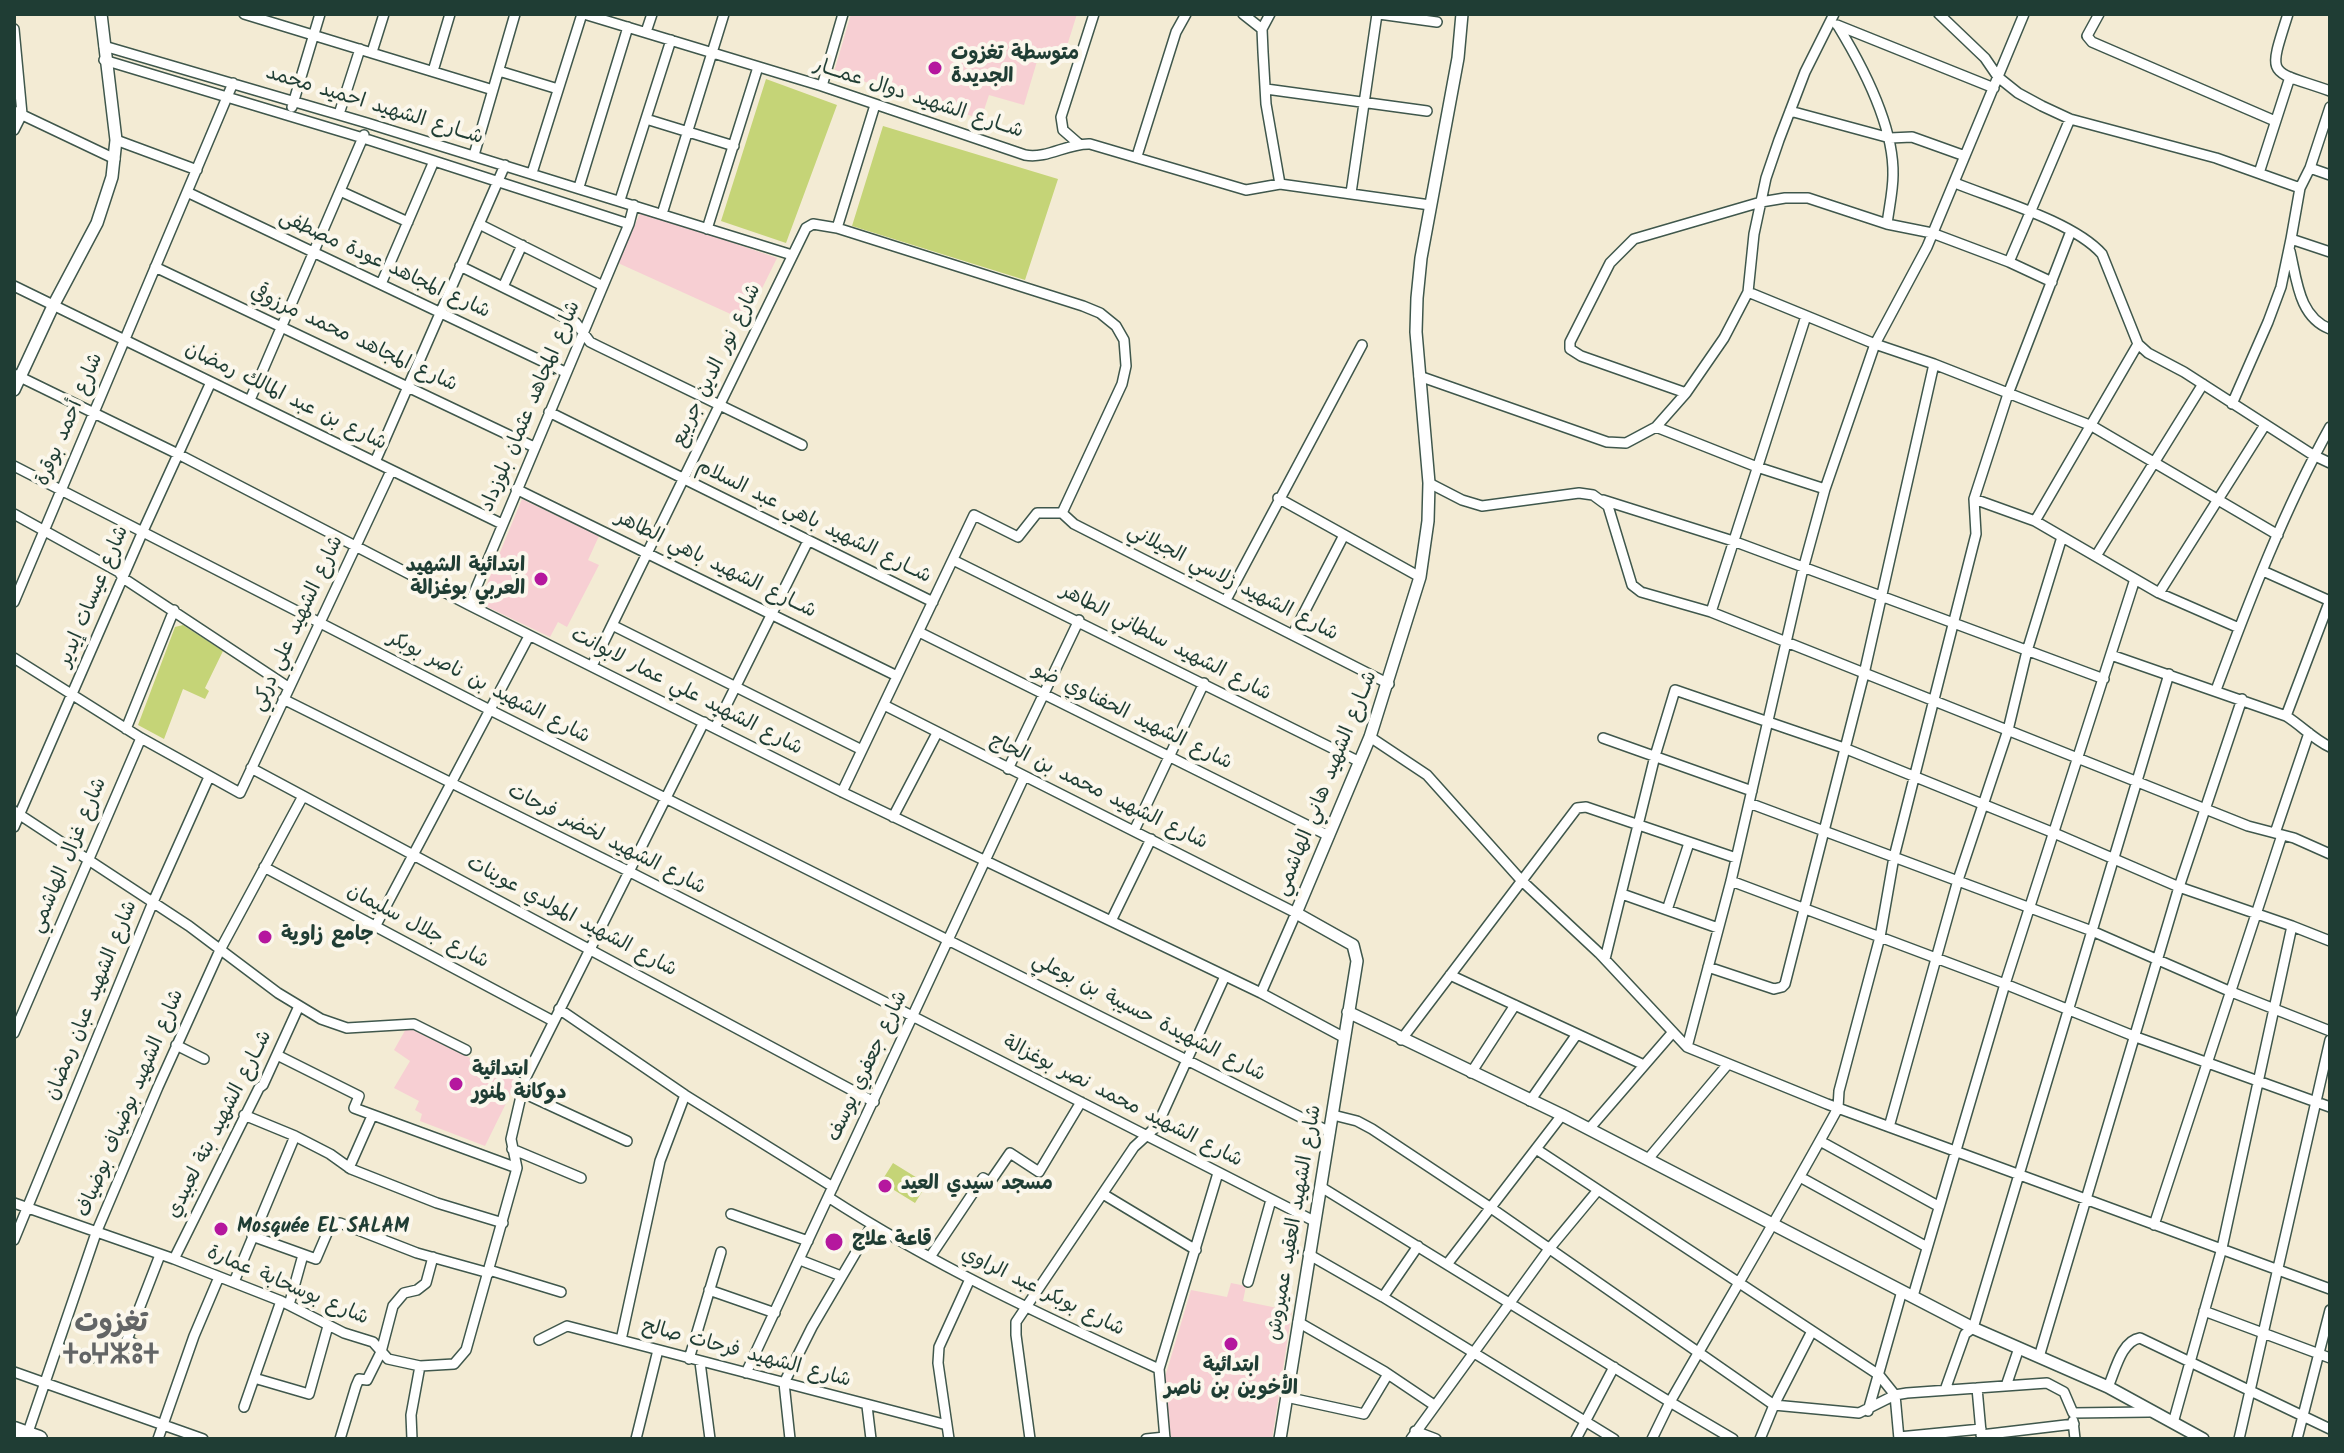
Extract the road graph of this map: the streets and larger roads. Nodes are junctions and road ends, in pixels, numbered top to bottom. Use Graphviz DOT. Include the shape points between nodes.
graph roads {
  1 [pos="101,14"];
  2 [pos="244,14"];
  3 [pos="320,14"];
  4 [pos="384,14"];
  5 [pos="450,14"];
  6 [pos="515,14"];
  7 [pos="583,14"];
  8 [pos="652,14"];
  9 [pos="724,14"];
  10 [pos="1094,14"];
  11 [pos="1186,14"];
  12 [pos="1243,14"];
  13 [pos="1270,14"];
  14 [pos="1378,14"];
  15 [pos="1462,14"];
  16 [pos="1939,14"];
  17 [pos="2024,14"];
  18 [pos="2099,14"];
  19 [pos="2288,14"];
  20 [pos="840,15"];
  21 [pos="274,18"];
  22 [pos="1834,21"];
  23 [pos="1437,22"];
  24 [pos="628,27"];
  25 [pos="14,29"];
  26 [pos="1262,29"];
  27 [pos="646,32"];
  28 [pos="313,35"];
  29 [pos="671,40"];
  30 [pos="104,46"];
  31 [pos="360,49"];
  32 [pos="372,52"];
  33 [pos="712,53"];
  34 [pos="104,60"];
  35 [pos="758,67"];
  36 [pos="433,71"];
  37 [pos="499,71"];
  38 [pos="1998,77"];
  39 [pos="2290,77"];
  40 [pos="233,83"];
  41 [pos="822,86"];
  42 [pos="1994,88"];
  43 [pos="558,89"];
  44 [pos="1266,89"];
  45 [pos="493,90"];
  46 [pos="2330,91"];
  47 [pos="228,97"];
  48 [pos="294,101"];
  49 [pos="1364,102"];
  50 [pos="875,105"];
  51 [pos="2330,107"];
  52 [pos="1427,111"];
  53 [pos="1790,111"];
  54 [pos="18,112"];
  55 [pos="339,114"];
  56 [pos="290,116"];
  57 [pos="646,119"];
  58 [pos="2070,119"];
  59 [pos="2275,121"];
  60 [pos="367,123"];
  61 [pos="14,130"];
  62 [pos="688,132"];
  63 [pos="363,138"];
  64 [pos="1890,138"];
  65 [pos="116,140"];
  66 [pos="1079,144"];
  67 [pos="734,146"];
  68 [pos="474,155"];
  69 [pos="1137,156"];
  70 [pos="1965,156"];
  71 [pos="115,159"];
  72 [pos="434,161"];
  73 [pos="505,165"];
  74 [pos="2310,168"];
  75 [pos="197,170"];
  76 [pos="532,173"];
  77 [pos="2259,173"];
  78 [pos="2330,175"];
  79 [pos="499,181"];
  80 [pos="1955,183"];
  81 [pos="1280,184"];
  82 [pos="579,187"];
  83 [pos="2300,188"];
  84 [pos="340,191"];
  85 [pos="187,192"];
  86 [pos="1351,193"];
  87 [pos="620,200"];
  88 [pos="1761,202"];
  89 [pos="634,205"];
  90 [pos="1430,205"];
  91 [pos="2030,213"];
  92 [pos="662,214"];
  93 [pos="408,222"];
  94 [pos="479,224"];
  95 [pos="629,224"];
  96 [pos="1887,224"];
  97 [pos="837,228"];
  98 [pos="707,229"];
  99 [pos="2071,231"];
  100 [pos="1932,233"];
  101 [pos="2290,243"];
  102 [pos="522,245"];
  103 [pos="313,252"];
  104 [pos="2330,252"];
  105 [pos="792,255"];
  106 [pos="2009,262"];
  107 [pos="460,266"];
  108 [pos="155,267"];
  109 [pos="2052,282"];
  110 [pos="381,284"];
  111 [pos="14,286"];
  112 [pos="603,286"];
  113 [pos="503,287"];
  114 [pos="1748,292"];
  115 [pos="53,306"];
  116 [pos="440,312"];
  117 [pos="1806,316"];
  118 [pos="282,327"];
  119 [pos="2330,329"];
  120 [pos="583,332"];
  121 [pos="124,339"];
  122 [pos="1875,344"];
  123 [pos="2138,344"];
  124 [pos="1362,345"];
  125 [pos="1934,364"];
  126 [pos="565,372"];
  127 [pos="17,376"];
  128 [pos="1419,376"];
  129 [pos="211,382"];
  130 [pos="2203,384"];
  131 [pos="409,387"];
  132 [pos="14,390"];
  133 [pos="1686,393"];
  134 [pos="2008,394"];
  135 [pos="250,400"];
  136 [pos="718,404"];
  137 [pos="2232,404"];
  138 [pos="549,412"];
  139 [pos="94,414"];
  140 [pos="2265,425"];
  141 [pos="2092,426"];
  142 [pos="1656,427"];
  143 [pos="2330,427"];
  144 [pos="802,445"];
  145 [pos="534,447"];
  146 [pos="178,454"];
  147 [pos="2313,455"];
  148 [pos="2153,460"];
  149 [pos="375,462"];
  150 [pos="2330,463"];
  151 [pos="14,466"];
  152 [pos="1757,467"];
  153 [pos="391,471"];
  154 [pos="683,479"];
  155 [pos="1429,483"];
  156 [pos="516,489"];
  157 [pos="1825,489"];
  158 [pos="62,490"];
  159 [pos="1278,498"];
  160 [pos="1974,499"];
  161 [pos="2217,499"];
  162 [pos="1602,500"];
  163 [pos="1062,513"];
  164 [pos="14,514"];
  165 [pos="2035,521"];
  166 [pos="502,524"];
  167 [pos="44,530"];
  168 [pos="143,531"];
  169 [pos="1344,535"];
  170 [pos="2278,535"];
  171 [pos="2062,537"];
  172 [pos="808,541"];
  173 [pos="1733,541"];
  174 [pos="356,545"];
  175 [pos="648,552"];
  176 [pos="2096,556"];
  177 [pos="953,560"];
  178 [pos="1804,567"];
  179 [pos="2263,571"];
  180 [pos="1420,577"];
  181 [pos="123,578"];
  182 [pos="2135,579"];
  183 [pos="2159,593"];
  184 [pos="1881,595"];
  185 [pos="1226,600"];
  186 [pos="2330,601"];
  187 [pos="14,602"];
  188 [pos="933,602"];
  189 [pos="469,605"];
  190 [pos="174,610"];
  191 [pos="1711,612"];
  192 [pos="772,614"];
  193 [pos="1079,620"];
  194 [pos="1952,622"];
  195 [pos="318,623"];
  196 [pos="612,625"];
  197 [pos="2239,628"];
  198 [pos="919,632"];
  199 [pos="1293,634"];
  200 [pos="529,636"];
  201 [pos="1786,642"];
  202 [pos="2027,651"];
  203 [pos="2111,655"];
  204 [pos="14,658"];
  205 [pos="592,666"];
  206 [pos="1864,674"];
  207 [pos="2169,674"];
  208 [pos="897,676"];
  209 [pos="2104,679"];
  210 [pos="1204,683"];
  211 [pos="1389,684"];
  212 [pos="736,686"];
  213 [pos="288,687"];
  214 [pos="2216,690"];
  215 [pos="72,695"];
  216 [pos="1044,695"];
  217 [pos="283,699"];
  218 [pos="2242,699"];
  219 [pos="1932,701"];
  220 [pos="884,705"];
  221 [pos="490,710"];
  222 [pos="2286,716"];
  223 [pos="1768,721"];
  224 [pos="704,722"];
  225 [pos="715,728"];
  226 [pos="126,729"];
  227 [pos="2008,730"];
  228 [pos="937,733"];
  229 [pos="2309,733"];
  230 [pos="1370,737"];
  231 [pos="141,738"];
  232 [pos="1603,738"];
  233 [pos="2330,747"];
  234 [pos="1844,748"];
  235 [pos="862,750"];
  236 [pos="1655,756"];
  237 [pos="1169,757"];
  238 [pos="2079,757"];
  239 [pos="1360,762"];
  240 [pos="251,768"];
  241 [pos="1008,769"];
  242 [pos="1913,776"];
  243 [pos="209,777"];
  244 [pos="1024,777"];
  245 [pos="2138,780"];
  246 [pos="452,784"];
  247 [pos="1752,791"];
  248 [pos="842,792"];
  249 [pos="303,796"];
  250 [pos="665,799"];
  251 [pos="1749,803"];
  252 [pos="1983,805"];
  253 [pos="2207,809"];
  254 [pos="17,813"];
  255 [pos="893,817"];
  256 [pos="1639,825"];
  257 [pos="14,827"];
  258 [pos="1823,830"];
  259 [pos="1134,831"];
  260 [pos="2054,833"];
  261 [pos="2278,834"];
  262 [pos="1329,836"];
  263 [pos="1151,839"];
  264 [pos="1689,843"];
  265 [pos="2330,854"];
  266 [pos="415,855"];
  267 [pos="1894,857"];
  268 [pos="1736,858"];
  269 [pos="88,859"];
  270 [pos="2114,859"];
  271 [pos="985,861"];
  272 [pos="264,867"];
  273 [pos="628,871"];
  274 [pos="1521,880"];
  275 [pos="1958,880"];
  276 [pos="1731,881"];
  277 [pos="2179,887"];
  278 [pos="1622,894"];
  279 [pos="153,902"];
  280 [pos="2030,906"];
  281 [pos="1804,908"];
  282 [pos="1667,910"];
  283 [pos="1296,913"];
  284 [pos="2255,915"];
  285 [pos="1111,921"];
  286 [pos="376,925"];
  287 [pos="2292,926"];
  288 [pos="1718,928"];
  289 [pos="2092,931"];
  290 [pos="1880,937"];
  291 [pos="949,938"];
  292 [pos="2330,941"];
  293 [pos="589,948"];
  294 [pos="220,950"];
  295 [pos="1605,959"];
  296 [pos="1938,959"];
  297 [pos="2159,959"];
  298 [pos="1708,967"];
  299 [pos="1450,975"];
  300 [pos="1225,976"];
  301 [pos="2005,984"];
  302 [pos="2229,991"];
  303 [pos="1261,993"];
  304 [pos="1515,1005"];
  305 [pos="299,1006"];
  306 [pos="559,1009"];
  307 [pos="2069,1009"];
  308 [pos="2275,1009"];
  309 [pos="1348,1012"];
  310 [pos="913,1017"];
  311 [pos="553,1021"];
  312 [pos="2330,1031"];
  313 [pos="1673,1032"];
  314 [pos="14,1033"];
  315 [pos="1577,1034"];
  316 [pos="2136,1037"];
  317 [pos="1345,1038"];
  318 [pos="1401,1040"];
  319 [pos="2330,1040"];
  320 [pos="176,1045"];
  321 [pos="1687,1047"];
  322 [pos="466,1050"];
  323 [pos="277,1055"];
  324 [pos="204,1059"];
  325 [pos="1187,1059"];
  326 [pos="2206,1062"];
  327 [pos="1728,1064"];
  328 [pos="1644,1065"];
  329 [pos="1471,1073"];
  330 [pos="2260,1079"];
  331 [pos="521,1092"];
  332 [pos="685,1095"];
  333 [pos="1530,1101"];
  334 [pos="2315,1101"];
  335 [pos="874,1102"];
  336 [pos="1081,1102"];
  337 [pos="2330,1107"];
  338 [pos="1838,1108"];
  339 [pos="244,1115"];
  340 [pos="1333,1115"];
  341 [pos="1562,1115"];
  342 [pos="372,1116"];
  343 [pos="1889,1127"];
  344 [pos="1589,1129"];
  345 [pos="1330,1132"];
  346 [pos="295,1136"];
  347 [pos="1148,1136"];
  348 [pos="627,1141"];
  349 [pos="1820,1141"];
  350 [pos="511,1147"];
  351 [pos="1536,1149"];
  352 [pos="1954,1150"];
  353 [pos="1648,1159"];
  354 [pos="349,1168"];
  355 [pos="517,1168"];
  356 [pos="1218,1173"];
  357 [pos="2019,1175"];
  358 [pos="1800,1177"];
  359 [pos="581,1178"];
  360 [pos="1321,1187"];
  361 [pos="1598,1190"];
  362 [pos="830,1192"];
  363 [pos="1103,1194"];
  364 [pos="1271,1200"];
  365 [pos="2086,1200"];
  366 [pos="14,1203"];
  367 [pos="1938,1206"];
  368 [pos="27,1208"];
  369 [pos="1491,1208"];
  370 [pos="731,1214"];
  371 [pos="1314,1221"];
  372 [pos="503,1223"];
  373 [pos="872,1225"];
  374 [pos="1774,1225"];
  375 [pos="2154,1225"];
  376 [pos="96,1233"];
  377 [pos="252,1236"];
  378 [pos="14,1240"];
  379 [pos="808,1241"];
  380 [pos="1418,1246"];
  381 [pos="1927,1247"];
  382 [pos="2222,1248"];
  383 [pos="1549,1249"];
  384 [pos="1196,1250"];
  385 [pos="721,1252"];
  386 [pos="1308,1254"];
  387 [pos="160,1255"];
  388 [pos="303,1255"];
  389 [pos="433,1257"];
  390 [pos="930,1257"];
  391 [pos="174,1259"];
  392 [pos="800,1260"];
  393 [pos="1448,1263"];
  394 [pos="2276,1269"];
  395 [pos="489,1271"];
  396 [pos="841,1276"];
  397 [pos="219,1277"];
  398 [pos="970,1279"];
  399 [pos="234,1282"];
  400 [pos="1248,1282"];
  401 [pos="1739,1283"];
  402 [pos="2330,1289"];
  403 [pos="709,1290"];
  404 [pos="561,1292"];
  405 [pos="1907,1294"];
  406 [pos="1383,1297"];
  407 [pos="285,1303"];
  408 [pos="1509,1303"];
  409 [pos="1024,1308"];
  410 [pos="2330,1310"];
  411 [pos="2204,1311"];
  412 [pos="775,1313"];
  413 [pos="1298,1322"];
  414 [pos="328,1326"];
  415 [pos="1973,1328"];
  416 [pos="1812,1331"];
  417 [pos="2262,1332"];
  418 [pos="539,1340"];
  419 [pos="621,1340"];
  420 [pos="57,1347"];
  421 [pos="2019,1348"];
  422 [pos="658,1350"];
  423 [pos="1698,1350"];
  424 [pos="133,1351"];
  425 [pos="381,1352"];
  426 [pos="1472,1352"];
  427 [pos="2318,1353"];
  428 [pos="2039,1357"];
  429 [pos="92,1358"];
  430 [pos="2330,1358"];
  431 [pos="689,1359"];
  432 [pos="700,1362"];
  433 [pos="2192,1362"];
  434 [pos="420,1366"];
  435 [pos="1614,1367"];
  436 [pos="1159,1369"];
  437 [pos="14,1372"];
  438 [pos="746,1373"];
  439 [pos="1388,1374"];
  440 [pos="1879,1375"];
  441 [pos="254,1378"];
  442 [pos="45,1383"];
  443 [pos="784,1383"];
  444 [pos="2006,1386"];
  445 [pos="2108,1387"];
  446 [pos="1977,1388"];
  447 [pos="1945,1390"];
  448 [pos="2251,1392"];
  449 [pos="1895,1395"];
  450 [pos="1286,1397"];
  451 [pos="1670,1402"];
  452 [pos="1434,1405"];
  453 [pos="1774,1405"];
  454 [pos="867,1406"];
  455 [pos="244,1407"];
  456 [pos="1868,1411"];
  457 [pos="2149,1412"];
  458 [pos="2304,1416"];
  459 [pos="2073,1419"];
  460 [pos="1584,1421"];
  461 [pos="2173,1423"];
  462 [pos="163,1424"];
  463 [pos="947,1425"];
  464 [pos="2330,1429"];
  465 [pos="1981,1434"];
  466 [pos="1413,1435"];
  467 [pos="26,1436"];
  468 [pos="1165,1438"];
  469 [pos="1899,1438"];
  470 [pos="158,1439"];
  471 [pos="203,1439"];
  472 [pos="340,1439"];
  473 [pos="412,1439"];
  474 [pos="636,1439"];
  475 [pos="710,1439"];
  476 [pos="790,1439"];
  477 [pos="871,1439"];
  478 [pos="949,1439"];
  479 [pos="1030,1439"];
  480 [pos="1146,1439"];
  481 [pos="1280,1439"];
  482 [pos="1436,1439"];
  483 [pos="1576,1439"];
  484 [pos="1614,1439"];
  485 [pos="1652,1439"];
  486 [pos="1733,1439"];
  487 [pos="1760,1439"];
  488 [pos="2075,1439"];
  489 [pos="2203,1439"];
  490 [pos="2239,1439"];
  491 [pos="2297,1439"];
  1 -- 30 [label="street"];
  2 -- 21 [label="street"];
  3 -- 28 [label="street"];
  4 -- 32 [label="street"];
  5 -- 36 [label="street"];
  6 -- 37 [label="street"];
  7 -- 24 [label="street, شــارع الشهيد دوال عمـــار"];
  7 -- 43 [label="street"];
  8 -- 27 [label="street"];
  9 -- 33 [label="street"];
  10 -- 66 [label="street" via="1061,117 1063,130"];
  11 -- 69 [label="street"];
  12 -- 26 [label="street"];
  13 -- 26 [label="street"];
  14 -- 23 [label="street"];
  14 -- 49 [label="street"];
  15 -- 90 [label="street, شــارع الشهيد هاني الهاشمي"];
  16 -- 38 [label="street"];
  17 -- 38 [label="street"];
  18 -- 59 [label="street" via="2087,36 2092,42"];
  19 -- 39 [label="street" via="2274,65"];
  20 -- 41 [label="street"];
  21 -- 28 [label="street"];
  22 -- 42 [label="street"];
  22 -- 53 [label="street"];
  22 -- 64 [label="street" via="1857,56"];
  24 -- 27 [label="street, شــارع الشهيد دوال عمـــار"];
  24 -- 82 [label="street"];
  25 -- 54 [label="street"];
  26 -- 44 [label="street"];
  27 -- 29 [label="street, شــارع الشهيد دوال عمـــار"];
  28 -- 31 [label="street"];
  28 -- 48 [label="street"];
  29 -- 33 [label="street, شــارع الشهيد دوال عمـــار"];
  29 -- 57 [label="street"];
  30 -- 34 [label="street"];
  30 -- 40 [label="street, شــارع الشهيد احميد محمد"];
  31 -- 32 [label="street"];
  31 -- 55 [label="street"];
  32 -- 36 [label="street"];
  33 -- 35 [label="street, شــارع الشهيد دوال عمـــار"];
  33 -- 62 [label="street"];
  34 -- 47 [label="street, شــارع الشهيد احميد محمد"];
  34 -- 65 [label="street"];
  35 -- 41 [label="street, شــارع الشهيد دوال عمـــار"];
  35 -- 67 [label="street"];
  36 -- 45 [label="street"];
  37 -- 43 [label="street"];
  37 -- 45 [label="street"];
  38 -- 42 [label="street"];
  38 -- 58 [label="street"];
  39 -- 46 [label="street"];
  39 -- 59 [label="street"];
  40 -- 47 [label="street, شارع أحمد بوقرة"];
  40 -- 48 [label="street, شــارع الشهيد احميد محمد"];
  41 -- 50 [label="street, شــارع الشهيد دوال عمـــار"];
  42 -- 70 [label="street"];
  43 -- 76 [label="street"];
  44 -- 49 [label="street"];
  44 -- 81 [label="street"];
  45 -- 68 [label="street"];
  47 -- 56 [label="street, شــارع الشهيد احميد محمد"];
  47 -- 75 [label="street, شارع أحمد بوقرة"];
  48 -- 55 [label="street, شــارع الشهيد احميد محمد"];
  48 -- 56 [label="street"];
  49 -- 52 [label="street"];
  49 -- 86 [label="street"];
  50 -- 66 [label="street, شــارع الشهيد دوال عمـــار" via="1025,155 1039,157"];
  50 -- 97 [label="street"];
  51 -- 74 [label="street"];
  53 -- 64 [label="street"];
  53 -- 88 [label="street"];
  54 -- 61 [label="street"];
  54 -- 71 [label="street"];
  55 -- 60 [label="street, شــارع الشهيد احميد محمد"];
  56 -- 63 [label="street, شــارع الشهيد احميد محمد"];
  57 -- 62 [label="street"];
  57 -- 87 [label="street"];
  58 -- 77 [label="street"];
  58 -- 91 [label="street"];
  59 -- 77 [label="street"];
  60 -- 63 [label="street"];
  60 -- 68 [label="street, شــارع الشهيد احميد محمد"];
  62 -- 67 [label="street"];
  62 -- 92 [label="street"];
  63 -- 72 [label="street, شــارع الشهيد احميد محمد"];
  63 -- 84 [label="street"];
  64 -- 70 [label="street" via="1912,137"];
  64 -- 96 [label="street" via="1893,175"];
  65 -- 71 [label="street"];
  65 -- 75 [label="street"];
  66 -- 69 [label="street, شــارع الشهيد دوال عمـــار"];
  67 -- 98 [label="street"];
  68 -- 73 [label="street, شــارع الشهيد احميد محمد"];
  69 -- 81 [label="street, شــارع الشهيد دوال عمـــار" via="1246,190"];
  70 -- 80 [label="street"];
  71 -- 115 [label="street" via="97,223"];
  72 -- 79 [label="street, شــارع الشهيد احميد محمد"];
  72 -- 93 [label="street"];
  73 -- 76 [label="street, شــارع الشهيد احميد محمد"];
  73 -- 79 [label="street"];
  74 -- 78 [label="street"];
  74 -- 83 [label="street"];
  75 -- 85 [label="street, شارع أحمد بوقرة"];
  76 -- 82 [label="street, شــارع الشهيد احميد محمد"];
  77 -- 83 [label="street"];
  79 -- 94 [label="street"];
  79 -- 95 [label="street, شــارع الشهيد احميد محمد"];
  80 -- 91 [label="street"];
  80 -- 100 [label="street"];
  81 -- 86 [label="street, شــارع الشهيد دوال عمـــار"];
  82 -- 87 [label="street, شــارع الشهيد احميد محمد"];
  83 -- 101 [label="street"];
  84 -- 93 [label="street"];
  84 -- 103 [label="street"];
  85 -- 103 [label="street, شارع المجاهد عودة مصطفى"];
  85 -- 108 [label="street, شارع أحمد بوقرة"];
  86 -- 90 [label="street, شــارع الشهيد دوال عمـــار"];
  87 -- 89 [label="street, شــارع الشهيد احميد محمد"];
  88 -- 96 [label="street" via="1808,198"];
  88 -- 114 [label="street"];
  88 -- 133 [label="street" via="1634,239 1610,263 1570,342 1570,349 1581,356"];
  89 -- 92 [label="street, شــارع الشهيد احميد محمد"];
  89 -- 95 [label="street, شارع المجاهد عثمان بلوزداد"];
  90 -- 128 [label="street, شــارع الشهيد هاني الهاشمي" via="1417,298"];
  91 -- 99 [label="street"];
  91 -- 106 [label="street"];
  92 -- 98 [label="street, شــارع الشهيد احميد محمد"];
  93 -- 110 [label="street"];
  94 -- 102 [label="street"];
  94 -- 107 [label="street"];
  95 -- 112 [label="street, شارع المجاهد عثمان بلوزداد"];
  96 -- 100 [label="street"];
  97 -- 105 [label="street, شارع نور الدين جريبع" via="809,226"];
  97 -- 163 [label="street" via="1083,306 1116,326 1127,352 1122,384"];
  98 -- 105 [label="street, شــارع الشهيد احميد محمد"];
  99 -- 109 [label="street"];
  99 -- 123 [label="street" via="2102,254"];
  100 -- 106 [label="street"];
  100 -- 122 [label="street"];
  101 -- 104 [label="street"];
  101 -- 119 [label="street" via="2310,318"];
  101 -- 137 [label="street" via="2281,287"];
  102 -- 112 [label="street"];
  102 -- 113 [label="street"];
  103 -- 110 [label="street, شارع المجاهد عودة مصطفى"];
  103 -- 118 [label="street"];
  105 -- 136 [label="street, شارع نور الدين جريبع"];
  106 -- 109 [label="street"];
  107 -- 113 [label="street"];
  107 -- 116 [label="street"];
  108 -- 118 [label="street, شارع المجاهد محمد مرزوقي"];
  108 -- 121 [label="street, شارع أحمد بوقرة"];
  109 -- 134 [label="street"];
  110 -- 116 [label="street, شارع المجاهد عودة مصطفى"];
  111 -- 115 [label="street, شارع بن عبد المالك رمضان"];
  112 -- 120 [label="street, شارع المجاهد عثمان بلوزداد"];
  113 -- 120 [label="street" via="576,323"];
  114 -- 117 [label="street"];
  114 -- 133 [label="street"];
  115 -- 121 [label="street, شارع بن عبد المالك رمضان"];
  115 -- 127 [label="street"];
  116 -- 126 [label="street, شارع المجاهد عودة مصطفى"];
  116 -- 131 [label="street"];
  117 -- 122 [label="street"];
  117 -- 152 [label="street"];
  118 -- 131 [label="street, شارع المجاهد محمد مرزوقي"];
  118 -- 135 [label="street"];
  120 -- 126 [label="street, شارع المجاهد عثمان بلوزداد"];
  120 -- 136 [label="street" via="590,342"];
  121 -- 129 [label="street, شارع بن عبد المالك رمضان"];
  121 -- 139 [label="street, شارع أحمد بوقرة"];
  122 -- 125 [label="street"];
  122 -- 157 [label="street"];
  123 -- 130 [label="street"];
  123 -- 141 [label="street"];
  124 -- 159 [label="street"];
  125 -- 134 [label="street"];
  125 -- 184 [label="street"];
  126 -- 138 [label="street, شارع المجاهد عثمان بلوزداد"];
  127 -- 132 [label="street"];
  127 -- 139 [label="street, شارع الشهيد علي عمار لابوانت"];
  128 -- 142 [label="street" via="1607,442 1626,443"];
  128 -- 155 [label="street, شــارع الشهيد هاني الهاشمي"];
  129 -- 135 [label="street, شارع بن عبد المالك رمضان"];
  129 -- 146 [label="street, شارع عيسات إيدير"];
  130 -- 137 [label="street"];
  130 -- 148 [label="street"];
  131 -- 145 [label="street, شارع المجاهد محمد مرزوقي"];
  131 -- 149 [label="street"];
  133 -- 142 [label="street"];
  134 -- 141 [label="street"];
  134 -- 160 [label="street"];
  135 -- 149 [label="street, شارع بن عبد المالك رمضان"];
  136 -- 144 [label="street"];
  136 -- 154 [label="street, شارع نور الدين جريبع"];
  137 -- 140 [label="street"];
  138 -- 145 [label="street, شارع المجاهد عثمان بلوزداد"];
  138 -- 154 [label="street, شــارع الشهيد باهي عبد السلام"];
  139 -- 146 [label="street, شارع الشهيد علي عمار لابوانت"];
  139 -- 158 [label="street, شارع أحمد بوقرة"];
  140 -- 147 [label="street"];
  140 -- 161 [label="street"];
  141 -- 148 [label="street"];
  141 -- 165 [label="street"];
  142 -- 152 [label="street"];
  143 -- 147 [label="street"];
  145 -- 156 [label="street, شارع المجاهد عثمان بلوزداد"];
  146 -- 168 [label="street, شارع عيسات إيدير"];
  146 -- 174 [label="street, شارع الشهيد علي عمار لابوانت"];
  147 -- 150 [label="street"];
  147 -- 170 [label="street"];
  148 -- 161 [label="street"];
  148 -- 176 [label="street"];
  149 -- 153 [label="street, شارع بن عبد المالك رمضان"];
  151 -- 158 [label="street, شارع الشهيد بن ناصر بوبكر"];
  152 -- 157 [label="street"];
  152 -- 173 [label="street"];
  153 -- 166 [label="street, شارع بن عبد المالك رمضان"];
  153 -- 174 [label="street, شارع الشهيد علي دركي"];
  154 -- 172 [label="street, شــارع الشهيد باهي عبد السلام"];
  154 -- 175 [label="street, شارع نور الدين جريبع"];
  155 -- 162 [label="street" via="1482,506 1579,493"];
  155 -- 180 [label="street, شــارع الشهيد هاني الهاشمي"];
  156 -- 166 [label="street, شارع المجاهد عثمان بلوزداد"];
  156 -- 175 [label="street, شــارع الشهيد باهي الطاهر"];
  157 -- 178 [label="street"];
  158 -- 167 [label="street, شارع أحمد بوقرة"];
  158 -- 168 [label="street, شارع الشهيد بن ناصر بوبكر"];
  159 -- 169 [label="street"];
  159 -- 185 [label="street"];
  160 -- 165 [label="street"];
  160 -- 194 [label="street" via="1976,534"];
  161 -- 170 [label="street"];
  161 -- 183 [label="street"];
  162 -- 173 [label="street"];
  162 -- 191 [label="street" via="1632,585"];
  163 -- 177 [label="street" via="1037,513 1018,537 974,515"];
  163 -- 185 [label="street, شارع الشهيد زلاسي الجيلاني" via="1074,524"];
  164 -- 167 [label="street"];
  165 -- 171 [label="street"];
  166 -- 189 [label="street, شارع المجاهد عثمان بلوزداد"];
  167 -- 181 [label="street"];
  167 -- 187 [label="street, شارع أحمد بوقرة"];
  168 -- 181 [label="street, شارع عيسات إيدير"];
  168 -- 195 [label="street, شارع الشهيد بن ناصر بوبكر"];
  169 -- 180 [label="street"];
  169 -- 199 [label="street"];
  170 -- 179 [label="street"];
  171 -- 176 [label="street"];
  171 -- 202 [label="street"];
  172 -- 188 [label="street, شــارع الشهيد باهي عبد السلام"];
  172 -- 192 [label="street"];
  173 -- 178 [label="street"];
  173 -- 191 [label="street"];
  174 -- 189 [label="street, شارع الشهيد علي عمار لابوانت"];
  174 -- 195 [label="street, شارع الشهيد علي دركي"];
  175 -- 192 [label="street, شــارع الشهيد باهي الطاهر"];
  175 -- 196 [label="street, شارع نور الدين جريبع"];
  176 -- 182 [label="street"];
  177 -- 188 [label="street"];
  177 -- 193 [label="street, شارع الشهيد سلطاني الطاهر"];
  178 -- 184 [label="street"];
  178 -- 201 [label="street"];
  179 -- 186 [label="street"];
  179 -- 197 [label="street"];
  180 -- 211 [label="street, شــارع الشهيد هاني الهاشمي"];
  181 -- 190 [label="street"];
  181 -- 215 [label="street, شارع عيسات إيدير"];
  182 -- 183 [label="street"];
  182 -- 203 [label="street"];
  183 -- 197 [label="street"];
  184 -- 194 [label="street"];
  184 -- 206 [label="street"];
  185 -- 199 [label="street, شارع الشهيد زلاسي الجيلاني"];
  186 -- 222 [label="street"];
  188 -- 198 [label="street"];
  189 -- 200 [label="street, شارع الشهيد علي عمار لابوانت"];
  190 -- 213 [label="street"];
  190 -- 226 [label="street"];
  191 -- 201 [label="street"];
  192 -- 208 [label="street, شــارع الشهيد باهي الطاهر"];
  192 -- 212 [label="street"];
  193 -- 210 [label="street, شارع الشهيد سلطاني الطاهر"];
  193 -- 216 [label="street"];
  194 -- 202 [label="street"];
  194 -- 219 [label="street"];
  195 -- 213 [label="street, شارع الشهيد علي دركي"];
  195 -- 221 [label="street, شارع الشهيد بن ناصر بوبكر"];
  196 -- 205 [label="street, شارع نور الدين جريبع"];
  196 -- 212 [label="street"];
  197 -- 214 [label="street"];
  198 -- 208 [label="street"];
  198 -- 216 [label="street, شارع الشهيد الحفناوي ضو"];
  199 -- 211 [label="street, شارع الشهيد زلاسي الجيلاني"];
  200 -- 205 [label="street, شارع الشهيد علي عمار لابوانت"];
  200 -- 221 [label="street"];
  201 -- 206 [label="street"];
  201 -- 223 [label="street"];
  202 -- 209 [label="street"];
  202 -- 227 [label="street"];
  203 -- 207 [label="street"];
  203 -- 209 [label="street"];
  204 -- 215 [label="street"];
  205 -- 224 [label="street, شارع الشهيد علي عمار لابوانت"];
  206 -- 219 [label="street"];
  206 -- 234 [label="street"];
  207 -- 214 [label="street"];
  207 -- 245 [label="street"];
  208 -- 220 [label="street"];
  209 -- 238 [label="street"];
  210 -- 237 [label="street"];
  210 -- 239 [label="street, شارع الشهيد سلطاني الطاهر"];
  211 -- 230 [label="street, شــارع الشهيد هاني الهاشمي"];
  212 -- 225 [label="street"];
  212 -- 235 [label="street"];
  213 -- 217 [label="street, شارع الشهيد علي دركي"];
  214 -- 218 [label="street"];
  215 -- 226 [label="street"];
  215 -- 254 [label="street, شارع عيسات إيدير"];
  216 -- 237 [label="street, شارع الشهيد الحفناوي ضو"];
  216 -- 241 [label="street"];
  217 -- 240 [label="street, شارع الشهيد علي دركي"];
  217 -- 246 [label="street, شارع الشهيد لخضر فرحات"];
  218 -- 222 [label="street"];
  218 -- 253 [label="street"];
  219 -- 227 [label="street"];
  219 -- 242 [label="street"];
  220 -- 228 [label="street, شارع الشهيد محمد بن الحاج"];
  220 -- 235 [label="street"];
  221 -- 246 [label="street"];
  221 -- 250 [label="street, شارع الشهيد بن ناصر بوبكر"];
  222 -- 229 [label="street"];
  223 -- 234 [label="street"];
  223 -- 236 [label="street" via="1675,690"];
  223 -- 247 [label="street"];
  224 -- 225 [label="street, شارع الشهيد علي عمار لابوانت"];
  224 -- 250 [label="street"];
  225 -- 248 [label="street, شارع الشهيد علي عمار لابوانت"];
  226 -- 231 [label="street"];
  227 -- 238 [label="street"];
  227 -- 252 [label="street"];
  228 -- 241 [label="street, شارع الشهيد محمد بن الحاج"];
  228 -- 255 [label="street"];
  229 -- 233 [label="street"];
  229 -- 261 [label="street"];
  230 -- 239 [label="street, شــارع الشهيد هاني الهاشمي"];
  230 -- 274 [label="street" via="1427,775"];
  231 -- 243 [label="street"];
  231 -- 269 [label="street, شارع غزال الهاشمي"];
  232 -- 236 [label="street"];
  234 -- 242 [label="street"];
  234 -- 258 [label="street"];
  235 -- 248 [label="street"];
  236 -- 247 [label="street"];
  236 -- 256 [label="street"];
  237 -- 259 [label="street"];
  237 -- 262 [label="street, شارع الشهيد الحفناوي ضو"];
  238 -- 245 [label="street"];
  238 -- 260 [label="street"];
  239 -- 262 [label="street, شــارع الشهيد هاني الهاشمي"];
  240 -- 243 [label="street, شارع الشهيد علي دركي" via="240,793"];
  240 -- 249 [label="street, شارع الشهيد المولدي عوينات"];
  241 -- 244 [label="street, شارع الشهيد محمد بن الحاج"];
  242 -- 252 [label="street"];
  242 -- 267 [label="street"];
  243 -- 279 [label="street, شارع الشهيد عبان رمضان"];
  244 -- 259 [label="street, شارع الشهيد محمد بن الحاج"];
  244 -- 271 [label="street, شارع جعفري يوسف"];
  245 -- 253 [label="street"];
  245 -- 270 [label="street"];
  246 -- 266 [label="street"];
  246 -- 273 [label="street, شارع الشهيد لخضر فرحات"];
  247 -- 251 [label="street"];
  248 -- 255 [label="street, شارع الشهيد علي عمار لابوانت"];
  249 -- 266 [label="street, شارع الشهيد المولدي عوينات"];
  249 -- 272 [label="street, شارع الشهيد بوضياف بوضياف"];
  250 -- 273 [label="street"];
  250 -- 291 [label="street, شارع الشهيد بن ناصر بوبكر"];
  251 -- 258 [label="street"];
  251 -- 268 [label="street"];
  252 -- 260 [label="street"];
  252 -- 275 [label="street"];
  253 -- 261 [label="street"];
  253 -- 277 [label="street"];
  254 -- 257 [label="street, شارع عيسات إيدير"];
  254 -- 269 [label="street"];
  255 -- 271 [label="street, شارع الشهيد علي عمار لابوانت"];
  256 -- 264 [label="street"];
  256 -- 274 [label="street" via="1577,808"];
  256 -- 278 [label="street"];
  258 -- 267 [label="street"];
  258 -- 281 [label="street"];
  259 -- 263 [label="street, شارع الشهيد محمد بن الحاج"];
  260 -- 270 [label="street"];
  260 -- 280 [label="street"];
  261 -- 265 [label="street"];
  261 -- 284 [label="street"];
  262 -- 283 [label="street, شــارع الشهيد هاني الهاشمي"];
  263 -- 283 [label="street, شارع الشهيد محمد بن الحاج"];
  263 -- 285 [label="street"];
  264 -- 268 [label="street"];
  264 -- 282 [label="street"];
  266 -- 286 [label="street"];
  266 -- 293 [label="street, شارع الشهيد المولدي عوينات"];
  267 -- 275 [label="street"];
  267 -- 290 [label="street"];
  268 -- 276 [label="street"];
  269 -- 279 [label="street"];
  269 -- 314 [label="street, شارع غزال الهاشمي"];
  270 -- 277 [label="street"];
  270 -- 289 [label="street"];
  271 -- 285 [label="street, شارع الشهيد علي عمار لابوانت"];
  271 -- 291 [label="street, شارع جعفري يوسف"];
  272 -- 286 [label="street, شارع جلال سليمان"];
  272 -- 294 [label="street, شارع الشهيد بوضياف بوضياف"];
  273 -- 293 [label="street"];
  273 -- 310 [label="street, شارع الشهيد لخضر فرحات"];
  274 -- 295 [label="street"];
  274 -- 299 [label="street"];
  275 -- 280 [label="street"];
  275 -- 296 [label="street"];
  276 -- 281 [label="street"];
  276 -- 288 [label="street"];
  277 -- 284 [label="street"];
  277 -- 297 [label="street"];
  278 -- 282 [label="street"];
  278 -- 295 [label="street"];
  279 -- 294 [label="street"];
  279 -- 368 [label="street, شارع الشهيد عبان رمضان"];
  280 -- 289 [label="street"];
  280 -- 301 [label="street"];
  281 -- 290 [label="street"];
  281 -- 298 [label="street" via="1782,987 1774,989"];
  282 -- 288 [label="street"];
  283 -- 303 [label="street, شــارع الشهيد هاني الهاشمي"];
  283 -- 309 [label="street, شارع الشهيد العقيد عميروش" via="1353,945 1357,961"];
  284 -- 287 [label="street"];
  284 -- 302 [label="street"];
  285 -- 300 [label="street, شارع الشهيد علي عمار لابوانت"];
  286 -- 311 [label="street, شارع جلال سليمان"];
  287 -- 292 [label="street"];
  287 -- 308 [label="street"];
  288 -- 298 [label="street"];
  289 -- 297 [label="street"];
  289 -- 307 [label="street"];
  290 -- 296 [label="street"];
  290 -- 338 [label="street"];
  291 -- 310 [label="street, شارع جعفري يوسف"];
  291 -- 325 [label="street, شارع الشهيدة حسيبة بن بوعلي"];
  293 -- 306 [label="street"];
  293 -- 335 [label="street, شارع الشهيد المولدي عوينات"];
  294 -- 305 [label="street"];
  294 -- 320 [label="street, شارع الشهيد بوضياف بوضياف"];
  295 -- 313 [label="street"];
  296 -- 301 [label="street"];
  296 -- 343 [label="street"];
  297 -- 302 [label="street"];
  297 -- 316 [label="street"];
  298 -- 321 [label="street"];
  299 -- 304 [label="street"];
  299 -- 318 [label="street"];
  300 -- 303 [label="street, شارع الشهيد علي عمار لابوانت"];
  300 -- 325 [label="street"];
  301 -- 307 [label="street"];
  301 -- 352 [label="street"];
  302 -- 308 [label="street"];
  302 -- 326 [label="street"];
  303 -- 317 [label="street, شارع الشهيد علي عمار لابوانت"];
  304 -- 315 [label="street"];
  304 -- 329 [label="street"];
  305 -- 322 [label="street" via="347,1028 414,1024"];
  305 -- 323 [label="street, شــارع الشهيد بتة لعبيدي"];
  306 -- 311 [label="street"];
  306 -- 332 [label="street"];
  307 -- 316 [label="street"];
  307 -- 357 [label="street"];
  308 -- 312 [label="street"];
  308 -- 330 [label="street"];
  309 -- 317 [label="street, شارع الشهيد العقيد عميروش"];
  309 -- 318 [label="street"];
  310 -- 335 [label="street, شارع جعفري يوسف"];
  310 -- 336 [label="street, شارع الشهيد محمد نصر بوغزالة"];
  311 -- 331 [label="street"];
  313 -- 321 [label="street"];
  313 -- 328 [label="street"];
  315 -- 328 [label="street"];
  315 -- 333 [label="street"];
  316 -- 326 [label="street"];
  316 -- 365 [label="street"];
  317 -- 340 [label="street, شارع الشهيد العقيد عميروش"];
  318 -- 329 [label="street"];
  319 -- 334 [label="street"];
  320 -- 324 [label="street"];
  320 -- 376 [label="street, شارع الشهيد بوضياف بوضياف"];
  321 -- 327 [label="street"];
  323 -- 339 [label="street, شــارع الشهيد بتة لعبيدي"];
  323 -- 342 [label="street" via="359,1096 354,1108"];
  325 -- 345 [label="street, شارع الشهيدة حسيبة بن بوعلي"];
  325 -- 347 [label="street"];
  326 -- 330 [label="street"];
  326 -- 375 [label="street"];
  327 -- 338 [label="street"];
  327 -- 353 [label="street"];
  328 -- 344 [label="street"];
  329 -- 333 [label="street"];
  330 -- 334 [label="street"];
  330 -- 382 [label="street"];
  331 -- 348 [label="street"];
  331 -- 350 [label="street"];
  332 -- 362 [label="street"];
  332 -- 419 [label="street" via="660,1161"];
  333 -- 341 [label="street"];
  334 -- 337 [label="street"];
  334 -- 394 [label="street"];
  335 -- 362 [label="street, شارع جعفري يوسف"];
  336 -- 347 [label="street, شارع الشهيد محمد نصر بوغزالة"];
  336 -- 390 [label="street" via="1039,1172 1010,1153 990,1182 983,1178"];
  338 -- 343 [label="street"];
  338 -- 349 [label="street"];
  339 -- 346 [label="street"];
  339 -- 391 [label="street, شــارع الشهيد بتة لعبيدي"];
  340 -- 345 [label="street, شارع الشهيد العقيد عميروش"];
  340 -- 369 [label="street" via="1372,1129"];
  341 -- 344 [label="street"];
  341 -- 351 [label="street"];
  342 -- 354 [label="street"];
  342 -- 355 [label="street"];
  343 -- 352 [label="street"];
  344 -- 353 [label="street"];
  345 -- 360 [label="street, شارع الشهيد العقيد عميروش"];
  346 -- 354 [label="street"];
  346 -- 377 [label="street"];
  347 -- 356 [label="street, شارع الشهيد محمد نصر بوغزالة"];
  347 -- 363 [label="street" via="1134,1147"];
  349 -- 358 [label="street"];
  349 -- 367 [label="street"];
  350 -- 355 [label="street"];
  350 -- 359 [label="street"];
  351 -- 361 [label="street"];
  351 -- 369 [label="street"];
  352 -- 357 [label="street"];
  352 -- 367 [label="street"];
  353 -- 374 [label="street"];
  354 -- 372 [label="street"];
  355 -- 372 [label="street"];
  356 -- 364 [label="street, شارع الشهيد محمد نصر بوغزالة"];
  356 -- 384 [label="street"];
  357 -- 365 [label="street"];
  357 -- 415 [label="street"];
  358 -- 374 [label="street"];
  358 -- 381 [label="street"];
  360 -- 371 [label="street, شارع الشهيد العقيد عميروش"];
  360 -- 380 [label="street"];
  361 -- 383 [label="street"];
  361 -- 401 [label="street"];
  362 -- 373 [label="street, شارع بوبكر عبد الراوي"];
  362 -- 379 [label="street, شارع جعفري يوسف"];
  363 -- 384 [label="street"];
  363 -- 409 [label="street"];
  364 -- 371 [label="street, شارع الشهيد محمد نصر بوغزالة"];
  364 -- 400 [label="street"];
  365 -- 375 [label="street"];
  365 -- 428 [label="street"];
  366 -- 368 [label="street, شارع بوسحابة عمارة"];
  367 -- 381 [label="street"];
  368 -- 376 [label="street, شارع بوسحابة عمارة"];
  368 -- 378 [label="street, شارع الشهيد عبان رمضان"];
  369 -- 383 [label="street"];
  369 -- 393 [label="street"];
  370 -- 379 [label="street"];
  371 -- 386 [label="street, شارع الشهيد العقيد عميروش"];
  372 -- 395 [label="street"];
  373 -- 390 [label="street, شارع بوبكر عبد الراوي"];
  373 -- 396 [label="street"];
  374 -- 401 [label="street"];
  374 -- 405 [label="street"];
  375 -- 382 [label="street"];
  376 -- 387 [label="street, شارع بوسحابة عمارة"];
  376 -- 420 [label="street, شارع الشهيد بوضياف بوضياف"];
  377 -- 388 [label="street"];
  377 -- 399 [label="street"];
  379 -- 392 [label="street, شارع جعفري يوسف"];
  380 -- 393 [label="street"];
  380 -- 406 [label="street"];
  381 -- 405 [label="street"];
  382 -- 394 [label="street"];
  382 -- 411 [label="street"];
  383 -- 408 [label="street"];
  383 -- 423 [label="street"];
  384 -- 436 [label="street"];
  385 -- 403 [label="street"];
  386 -- 406 [label="street"];
  386 -- 413 [label="street, شارع الشهيد العقيد عميروش"];
  387 -- 391 [label="street, شارع بوسحابة عمارة"];
  387 -- 424 [label="street" via="127,1340 135,1344"];
  388 -- 389 [label="street" via="316,1259 331,1224 340,1223"];
  388 -- 407 [label="street"];
  389 -- 395 [label="street"];
  389 -- 425 [label="street" via="426,1283 404,1293 393,1306"];
  390 -- 398 [label="street, شارع بوبكر عبد الراوي"];
  391 -- 397 [label="street, شارع بوسحابة عمارة"];
  392 -- 396 [label="street"];
  392 -- 412 [label="street, شارع جعفري يوسف"];
  393 -- 408 [label="street"];
  394 -- 402 [label="street"];
  394 -- 417 [label="street"];
  395 -- 404 [label="street"];
  395 -- 434 [label="street, شارع بوسحابة عمارة" via="459,1361"];
  396 -- 443 [label="street"];
  397 -- 399 [label="street, شارع بوسحابة عمارة"];
  397 -- 462 [label="street"];
  398 -- 409 [label="street, شارع بوبكر عبد الراوي"];
  398 -- 463 [label="street" via="939,1347"];
  399 -- 407 [label="street, شارع بوسحابة عمارة"];
  401 -- 416 [label="street"];
  401 -- 423 [label="street"];
  403 -- 412 [label="street"];
  403 -- 431 [label="street"];
  405 -- 415 [label="street"];
  405 -- 440 [label="street"];
  406 -- 426 [label="street"];
  407 -- 414 [label="street, شارع بوسحابة عمارة"];
  407 -- 441 [label="street"];
  408 -- 426 [label="street"];
  408 -- 435 [label="street"];
  409 -- 436 [label="street, شارع بوبكر عبد الراوي"];
  409 -- 479 [label="street" via="1016,1335"];
  410 -- 427 [label="street"];
  411 -- 417 [label="street"];
  411 -- 433 [label="street"];
  412 -- 438 [label="street, شارع جعفري يوسف"];
  413 -- 439 [label="street"];
  413 -- 450 [label="street, شارع الشهيد العقيد عميروش"];
  414 -- 425 [label="street, شارع بوسحابة عمارة" via="373,1342"];
  414 -- 441 [label="street" via="309,1394"];
  415 -- 421 [label="street"];
  415 -- 447 [label="street" via="1965,1334"];
  416 -- 440 [label="street"];
  416 -- 453 [label="street"];
  417 -- 427 [label="street"];
  417 -- 448 [label="street"];
  418 -- 419 [label="street, شارع الشهيد فرحات صالح" via="567,1326"];
  419 -- 422 [label="street, شارع الشهيد فرحات صالح"];
  420 -- 429 [label="street"];
  420 -- 442 [label="street, شارع الشهيد بوضياف بوضياف"];
  421 -- 428 [label="street"];
  421 -- 444 [label="street"];
  422 -- 431 [label="street, شارع الشهيد فرحات صالح"];
  422 -- 474 [label="street"];
  423 -- 451 [label="street"];
  423 -- 453 [label="street"];
  425 -- 434 [label="street, شارع بوسحابة عمارة" via="388,1359"];
  425 -- 472 [label="street" via="367,1380 359,1379"];
  426 -- 452 [label="street"];
  426 -- 460 [label="street"];
  427 -- 430 [label="street"];
  427 -- 458 [label="street"];
  428 -- 445 [label="street"];
  431 -- 432 [label="street, شارع الشهيد فرحات صالح"];
  432 -- 438 [label="street, شارع الشهيد فرحات صالح"];
  432 -- 475 [label="street"];
  433 -- 445 [label="street" via="2133,1339"];
  433 -- 448 [label="street"];
  433 -- 461 [label="street"];
  434 -- 473 [label="street"];
  435 -- 451 [label="street"];
  435 -- 460 [label="street"];
  436 -- 468 [label="street"];
  437 -- 442 [label="street"];
  438 -- 443 [label="street, شارع الشهيد فرحات صالح"];
  439 -- 450 [label="street" via="1364,1414"];
  439 -- 452 [label="street"];
  440 -- 449 [label="street"];
  440 -- 456 [label="street"];
  441 -- 455 [label="street"];
  442 -- 462 [label="street"];
  442 -- 467 [label="street, شارع الشهيد بوضياف بوضياف"];
  443 -- 454 [label="street, شارع الشهيد فرحات صالح"];
  443 -- 476 [label="street"];
  444 -- 446 [label="street"];
  444 -- 459 [label="street" via="2058,1387"];
  445 -- 457 [label="street"];
  446 -- 447 [label="street"];
  446 -- 465 [label="street"];
  447 -- 449 [label="street"];
  448 -- 458 [label="street"];
  448 -- 490 [label="street"];
  449 -- 456 [label="street"];
  449 -- 469 [label="street"];
  450 -- 481 [label="street, شارع الشهيد العقيد عميروش"];
  451 -- 485 [label="street"];
  451 -- 486 [label="street"];
  452 -- 466 [label="street"];
  453 -- 456 [label="street" via="1848,1414"];
  453 -- 487 [label="street"];
  454 -- 463 [label="street, شارع الشهيد فرحات صالح"];
  454 -- 477 [label="street"];
  457 -- 459 [label="street"];
  457 -- 461 [label="street"];
  458 -- 464 [label="street"];
  458 -- 491 [label="street"];
  459 -- 465 [label="street"];
  459 -- 488 [label="street"];
  460 -- 483 [label="street"];
  460 -- 484 [label="street"];
  461 -- 489 [label="street"];
  462 -- 470 [label="street"];
  462 -- 471 [label="street"];
  463 -- 478 [label="street"];
  465 -- 469 [label="street"];
  466 -- 482 [label="street"];
  468 -- 480 [label="street"];
}
